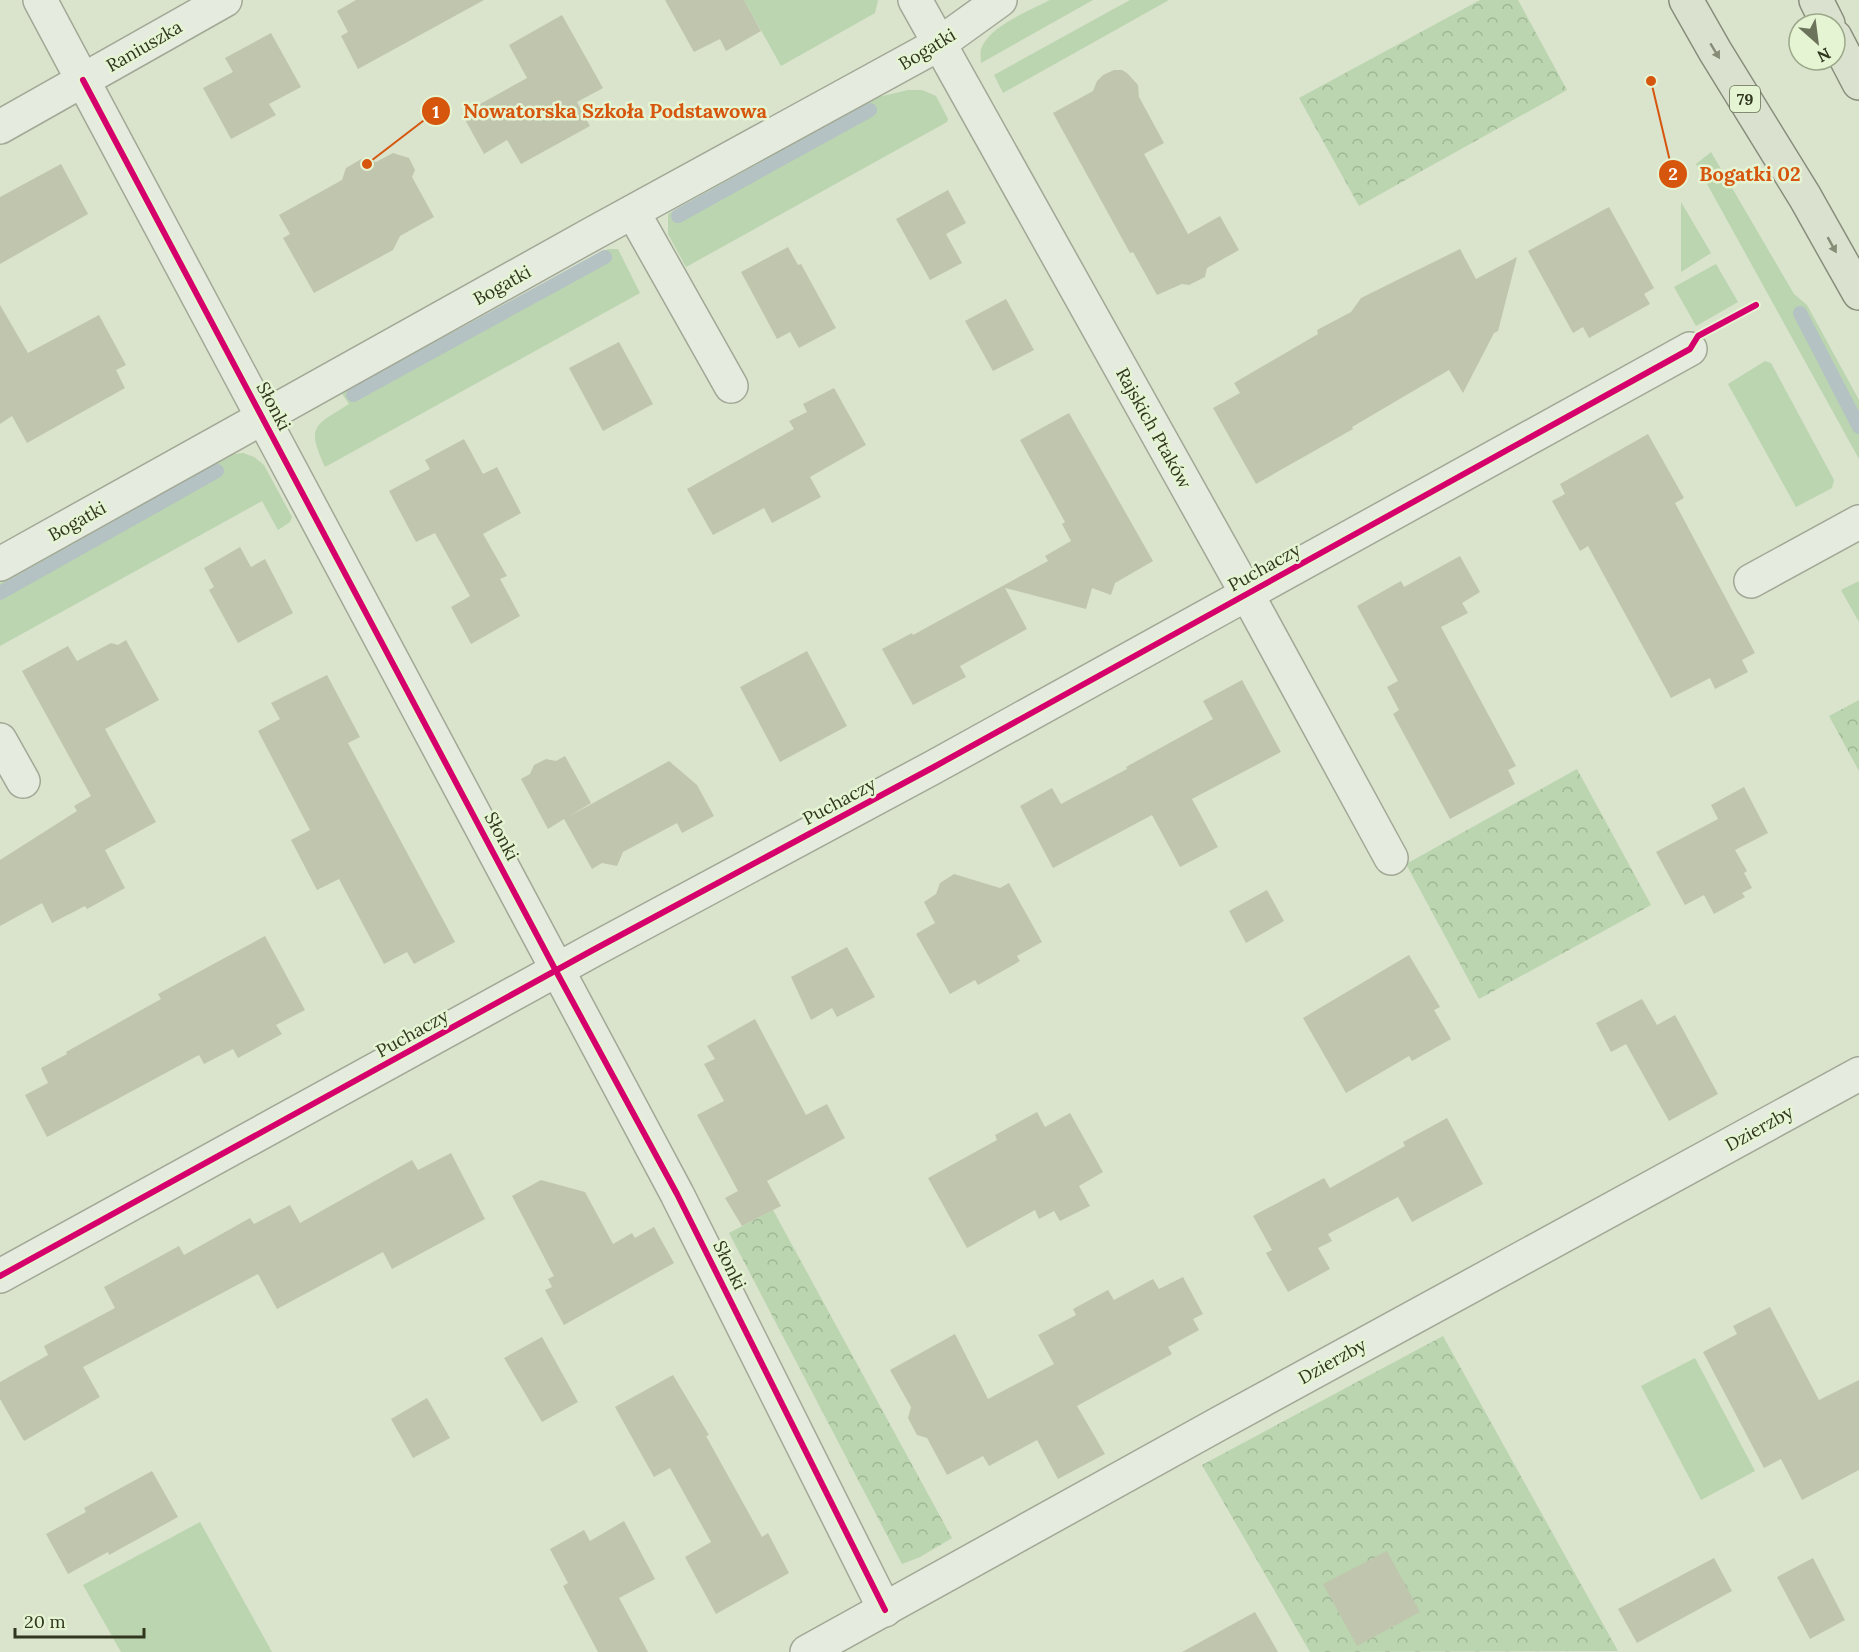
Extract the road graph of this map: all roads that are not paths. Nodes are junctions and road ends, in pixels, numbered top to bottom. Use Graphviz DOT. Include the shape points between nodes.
graph roads {
  1 [pos="40,0"];
  2 [pos="225,0"];
  3 [pos="915,0"];
  4 [pos="1000,0"];
  5 [pos="1686,0"];
  6 [pos="939,44"];
  7 [pos="1847,60"];
  8 [pos="83,80"];
  9 [pos="1859,83"];
  10 [pos="0,127"];
  11 [pos="633,212"];
  12 [pos="1859,293"];
  13 [pos="1690,349"];
  14 [pos="731,386"];
  15 [pos="263,417"];
  16 [pos="1859,522"];
  17 [pos="0,564"];
  18 [pos="1751,581"];
  19 [pos="1247,594"];
  20 [pos="0,740"];
  21 [pos="23,781"];
  22 [pos="1391,858"];
  23 [pos="556,971"];
  24 [pos="1859,1074"];
  25 [pos="0,1276"];
  26 [pos="885,1610"];
  27 [pos="807,1652"];
  1 -- 8 [label="street, Słonki"];
  2 -- 8 [label="street, Raniuszka"];
  3 -- 6 [label="street, Rajskich Ptaków"];
  4 -- 6 [label="street, Bogatki"];
  5 -- 12 [label="main road, 79, one-way"];
  6 -- 11 [label="street, Bogatki"];
  6 -- 19 [label="street, Rajskich Ptaków"];
  7 -- 9 [label="main road"];
  8 -- 10 [label="street, Raniuszka"];
  8 -- 15 [label="street, Słonki"];
  11 -- 14 [label="street"];
  11 -- 15 [label="street, Bogatki"];
  13 -- 19 [label="street, Puchaczy"];
  15 -- 17 [label="street, Bogatki"];
  15 -- 23 [label="street, Słonki"];
  16 -- 18 [label="street"];
  19 -- 22 [label="street, Rajskich Ptaków"];
  19 -- 23 [label="street, Puchaczy"];
  20 -- 21 [label="street"];
  23 -- 25 [label="street, Puchaczy"];
  23 -- 26 [label="street, Słonki" via="702,1243"];
  24 -- 26 [label="street, Dzierzby"];
  26 -- 27 [label="street, Dzierzby"];
}
